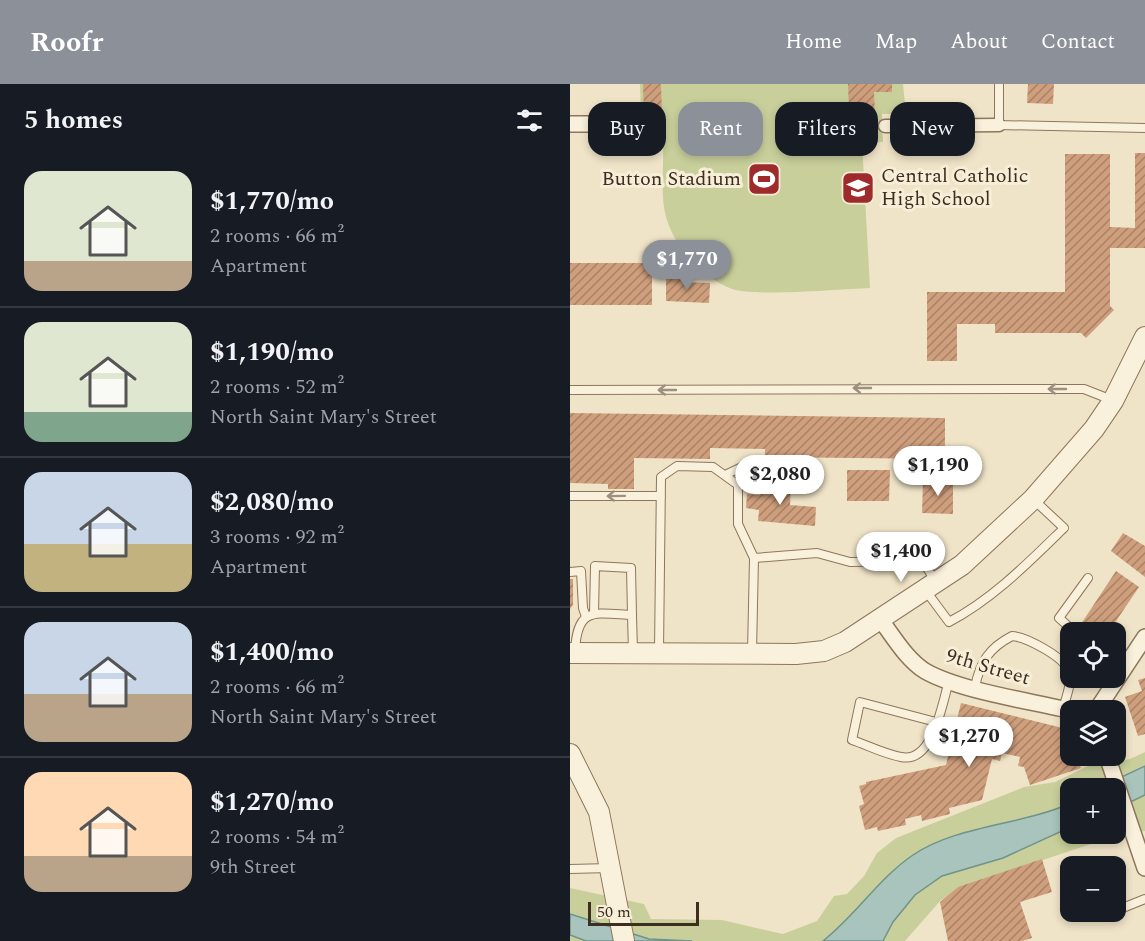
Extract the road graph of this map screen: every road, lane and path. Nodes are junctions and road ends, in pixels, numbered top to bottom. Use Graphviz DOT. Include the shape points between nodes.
graph roads {
  1 [pos="999,84"];
  2 [pos="570,124"];
  3 [pos="588,124"];
  4 [pos="999,125"];
  5 [pos="885,126"];
  6 [pos="1145,128"];
  7 [pos="1145,337"];
  8 [pos="570,390"];
  9 [pos="1113,401"];
  10 [pos="792,465"];
  11 [pos="725,475"];
  12 [pos="661,495"];
  13 [pos="570,496"];
  14 [pos="1033,499"];
  15 [pos="754,558"];
  16 [pos="595,566"];
  17 [pos="570,572"];
  18 [pos="581,572"];
  19 [pos="1088,578"];
  20 [pos="931,586"];
  21 [pos="590,615"];
  22 [pos="632,615"];
  23 [pos="880,619"];
  24 [pos="1064,622"];
  25 [pos="1145,637"];
  26 [pos="572,653"];
  27 [pos="633,653"];
  28 [pos="659,654"];
  29 [pos="752,654"];
  30 [pos="1126,658"];
  31 [pos="949,681"];
  32 [pos="975,687"];
  33 [pos="1069,700"];
  34 [pos="1060,708"];
  35 [pos="936,722"];
  36 [pos="570,754"];
  37 [pos="1111,766"];
  38 [pos="610,868"];
  39 [pos="1145,868"];
  40 [pos="570,869"];
  41 [pos="1145,899"];
  42 [pos="1126,907"];
  43 [pos="624,941"];
  1 -- 4 [label="lane"];
  2 -- 3 [label="street"];
  4 -- 5 [label="street"];
  4 -- 6 [label="lane"];
  7 -- 9 [label="street"];
  9 -- 8 [label="lane, one-way" via="1084,389"];
  9 -- 14 [label="street"];
  10 -- 11 [label="lane" via="746,465"];
  11 -- 12 [label="lane" via="713,467 677,466 662,477"];
  11 -- 15 [label="lane" via="738,485 738,524"];
  12 -- 13 [label="lane, one-way"];
  12 -- 28 [label="lane"];
  14 -- 20 [label="street" via="962,565"];
  14 -- 20 [label="lane" via="1064,528 1017,573 967,613 949,622"];
  15 -- 20 [label="lane" via="817,553 850,562 912,561 924,564"];
  15 -- 29 [label="lane"];
  16 -- 18 [label="lane"];
  16 -- 21 [label="lane"];
  16 -- 22 [label="lane" via="631,568"];
  17 -- 18 [label="lane"];
  18 -- 21 [label="lane"];
  19 -- 24 [label="lane" via="1059,618"];
  20 -- 23 [label="street"];
  21 -- 22 [label="lane"];
  21 -- 26 [label="lane" via="575,631"];
  22 -- 27 [label="lane"];
  23 -- 29 [label="street" via="824,651"];
  23 -- 31 [label="street, 9th Street" via="908,656 924,670"];
  25 -- 30 [label="street"];
  26 -- 27 [label="street"];
  27 -- 28 [label="street"];
  28 -- 29 [label="street"];
  31 -- 32 [label="street, 9th Street"];
  31 -- 35 [label="lane"];
  32 -- 33 [label="lane" via="986,654 1012,636 1024,636 1069,669"];
  32 -- 34 [label="street, 9th Street"];
  35 -- 35 [label="lane" via="929,744 918,756 902,758 852,740 860,702"];
  36 -- 38 [label="street" via="599,812"];
  37 -- 39 [label="street"];
  38 -- 40 [label="lane"];
  38 -- 43 [label="street"];
  41 -- 42 [label="lane"];
}
